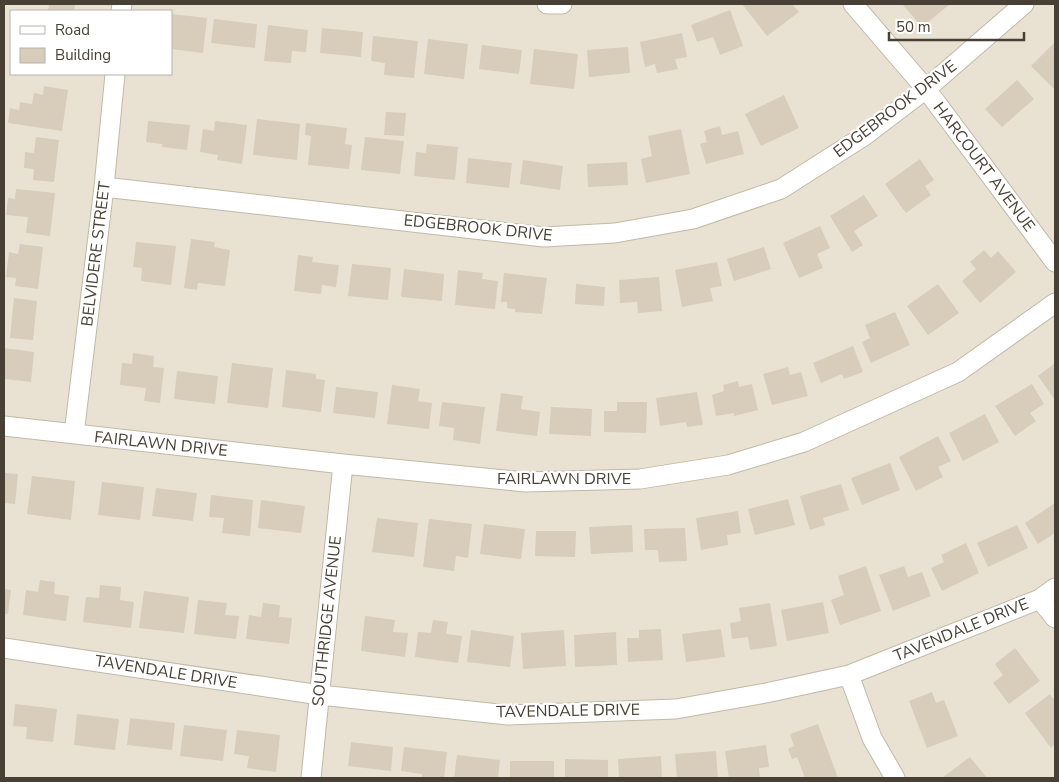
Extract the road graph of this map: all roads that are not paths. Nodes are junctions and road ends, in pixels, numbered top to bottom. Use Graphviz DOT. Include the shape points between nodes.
graph roads {
  1 [pos="547,4"];
  2 [pos="562,4"];
  3 [pos="853,4"];
  4 [pos="1024,4"];
  5 [pos="115,75"];
  6 [pos="926,89"];
  7 [pos="104,187"];
  8 [pos="1055,262"];
  9 [pos="1055,303"];
  10 [pos="4,426"];
  11 [pos="74,434"];
  12 [pos="343,464"];
  13 [pos="1048,593"];
  14 [pos="1055,618"];
  15 [pos="4,648"];
  16 [pos="849,674"];
  17 [pos="320,695"];
  18 [pos="311,778"];
  19 [pos="895,778"];
  1 -- 2 [label="street"];
  3 -- 6 [label="street, HARCOURT AVENUE"];
  4 -- 6 [label="street, EDGEBROOK DRIVE"];
  5 -- 7 [label="street, BELVIDERE STREET"];
  6 -- 7 [label="street, EDGEBROOK DRIVE" via="864,136 781,189 693,219 615,233 544,237"];
  6 -- 8 [label="street, HARCOURT AVENUE"];
  7 -- 11 [label="street, BELVIDERE STREET"];
  9 -- 12 [label="street, FAIRLAWN DRIVE" via="958,372 804,442 728,465 640,479 524,482"];
  10 -- 11 [label="street, FAIRLAWN DRIVE"];
  11 -- 12 [label="street, FAIRLAWN DRIVE"];
  12 -- 17 [label="street, SOUTHRIDGE AVENUE"];
  13 -- 14 [label="street"];
  13 -- 16 [label="street, TAVENDALE DRIVE"];
  15 -- 17 [label="street, TAVENDALE DRIVE"];
  16 -- 17 [label="street, TAVENDALE DRIVE" via="676,709 508,714"];
  16 -- 19 [label="street" via="872,738"];
  17 -- 18 [label="street, SOUTHRIDGE AVENUE"];
}
